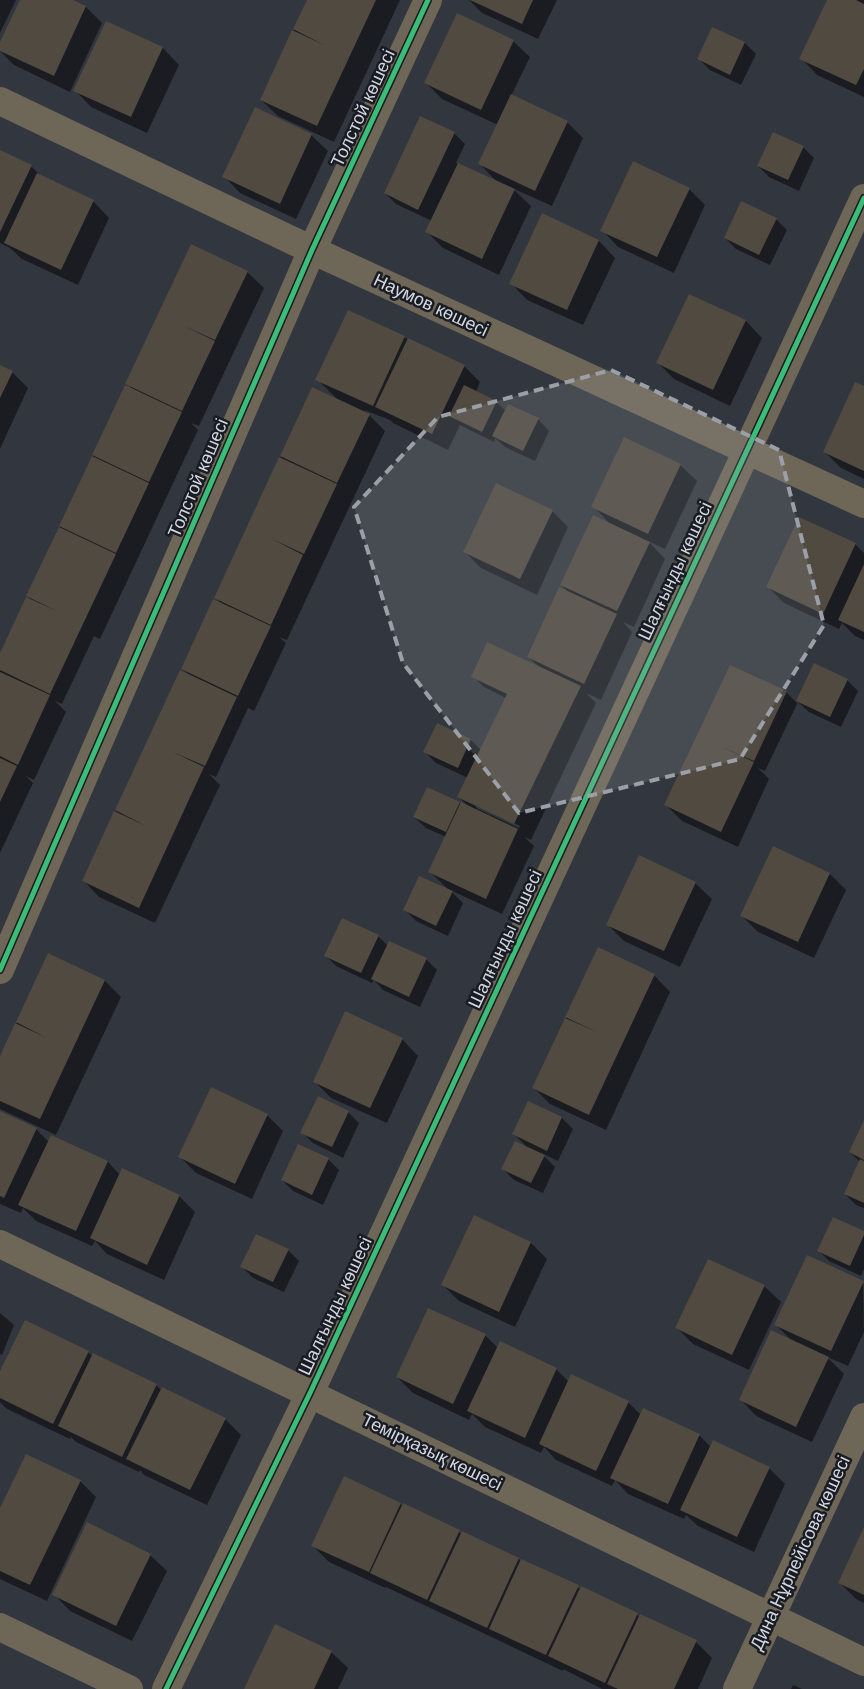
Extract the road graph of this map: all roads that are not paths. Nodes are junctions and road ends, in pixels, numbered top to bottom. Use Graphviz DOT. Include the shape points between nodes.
graph roads {
  1 [pos="428,0"];
  2 [pos="0,101"];
  3 [pos="864,198"];
  4 [pos="312,250"];
  5 [pos="746,451"];
  6 [pos="864,504"];
  7 [pos="0,970"];
  8 [pos="0,1244"];
  9 [pos="310,1393"];
  10 [pos="864,1417"];
  11 [pos="771,1617"];
  12 [pos="0,1628"];
  13 [pos="864,1662"];
  14 [pos="129,1689"];
  15 [pos="166,1689"];
  16 [pos="737,1689"];
  1 -- 4 [label="street, Толстой көшесі"];
  2 -- 4 [label="street, Наумов көшесі"];
  3 -- 5 [label="street, Шалғынды көшесі"];
  4 -- 5 [label="street, Наумов көшесі"];
  4 -- 7 [label="street, Толстой көшесі"];
  5 -- 6 [label="street, Наумов көшесі"];
  5 -- 9 [label="street, Шалғынды көшесі"];
  8 -- 9 [label="street, Темірқазық көшесі"];
  9 -- 11 [label="street, Темірқазық көшесі"];
  9 -- 15 [label="street, Шалғынды көшесі"];
  10 -- 11 [label="street, Дина Нұрпейісова көшесі"];
  11 -- 13 [label="street, Темірқазық көшесі"];
  11 -- 16 [label="street, Дина Нұрпейісова көшесі"];
  12 -- 14 [label="street"];
}
